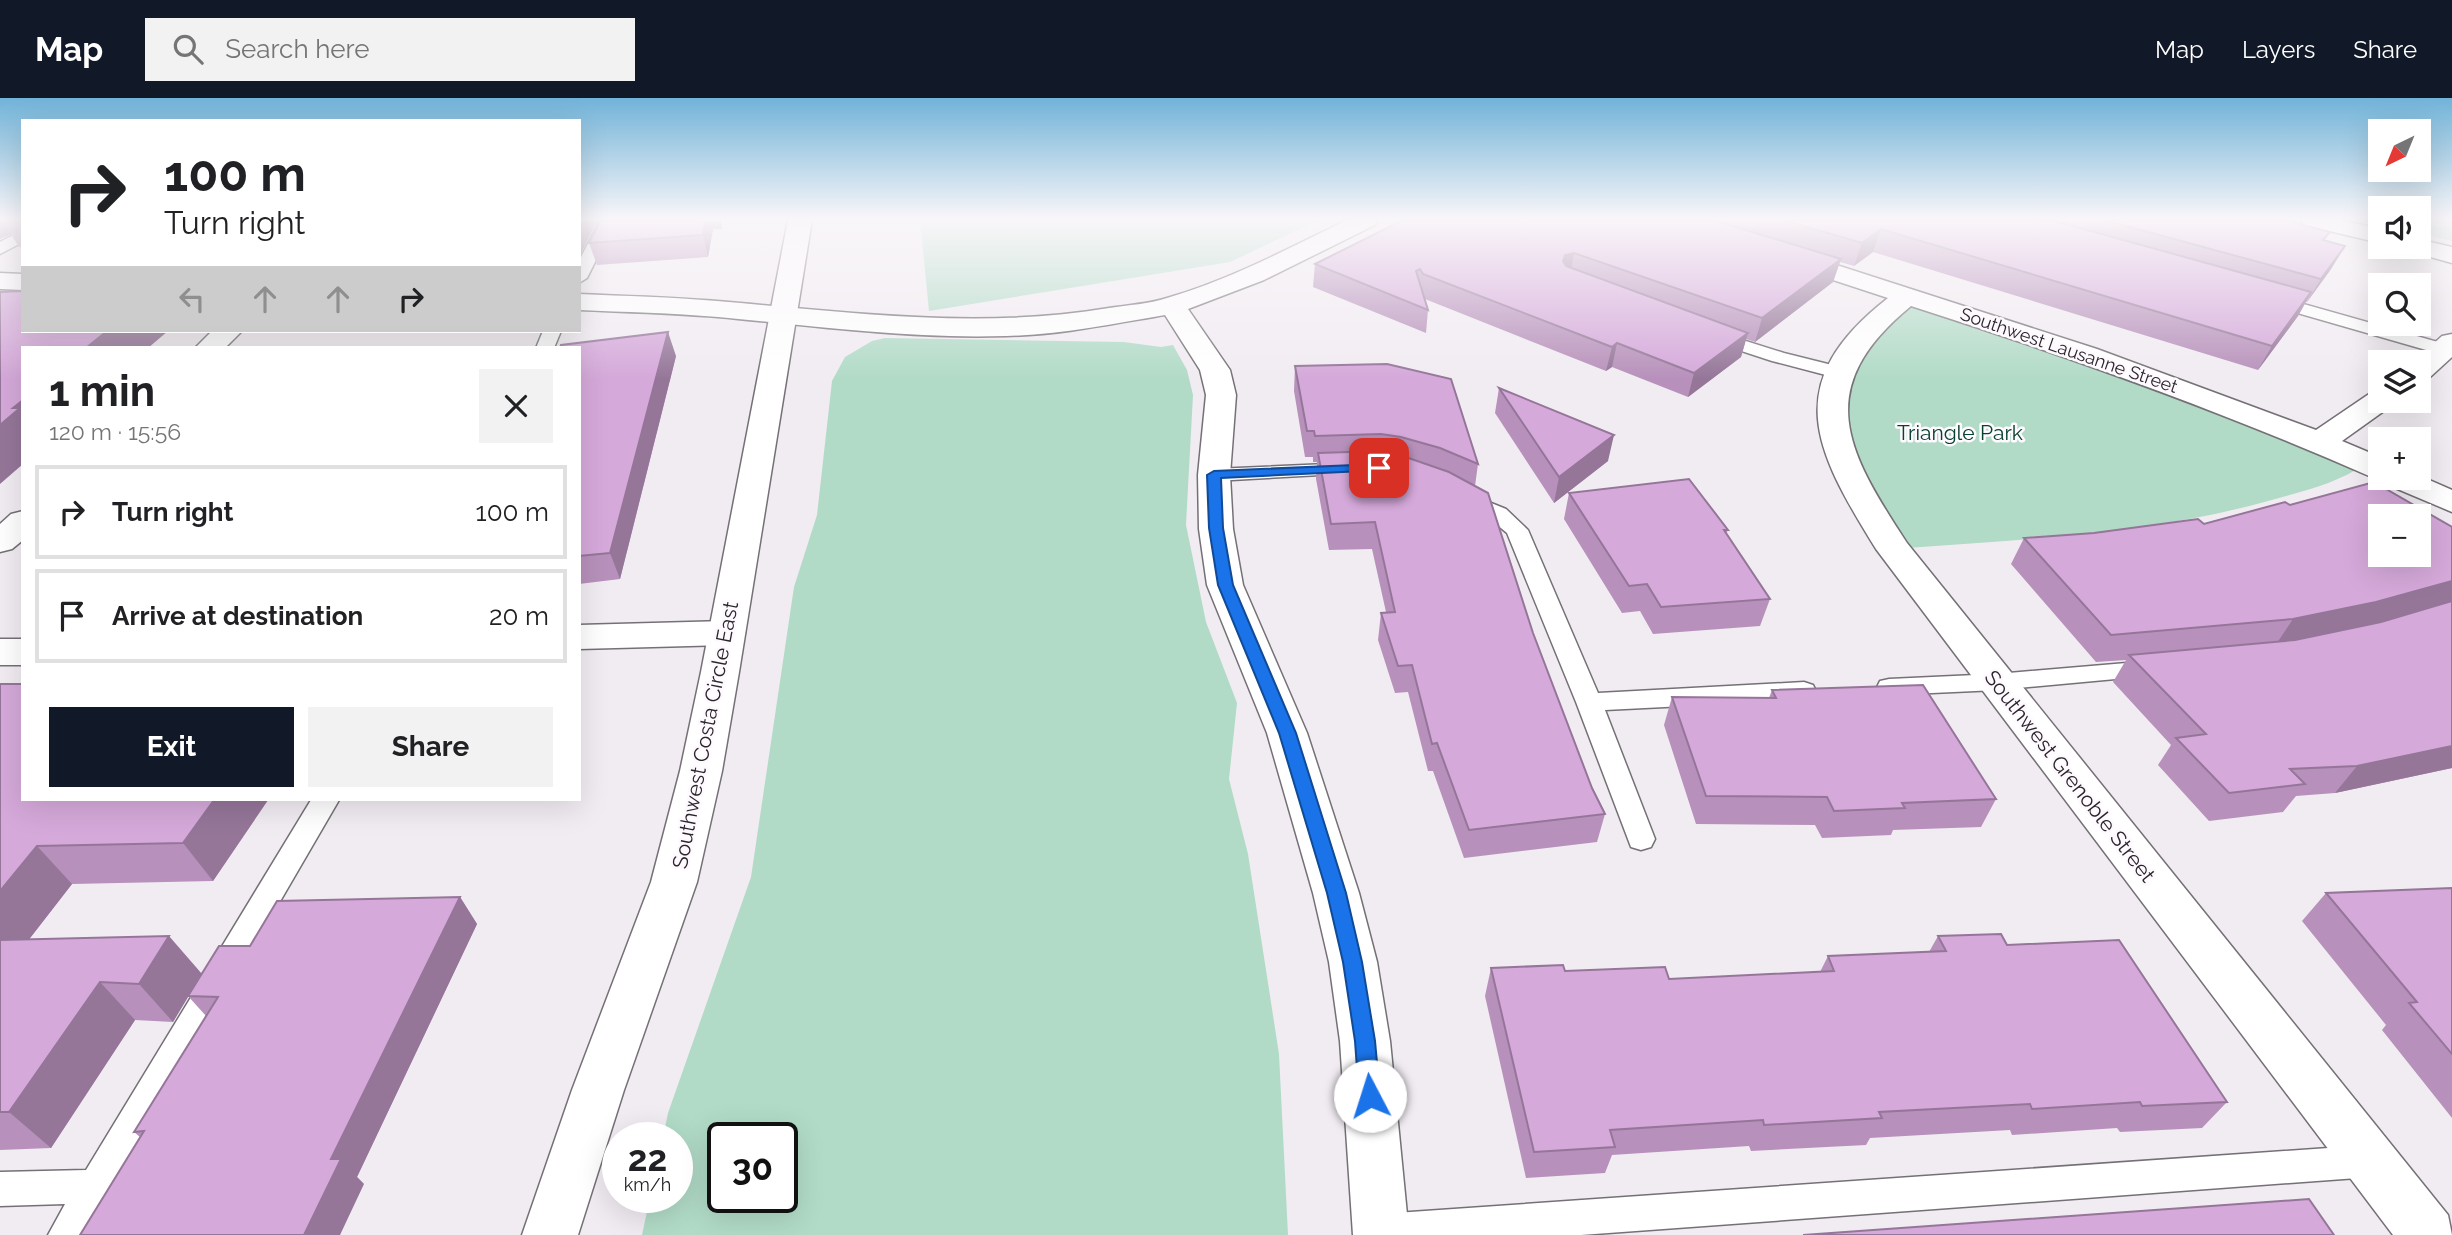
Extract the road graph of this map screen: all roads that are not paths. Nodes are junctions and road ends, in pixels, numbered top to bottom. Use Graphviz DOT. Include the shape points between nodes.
graph roads {
  1 [pos="790,273"];
  2 [pos="1257,273"];
  3 [pos="1837,273"];
  4 [pos="0,281"];
  5 [pos="21,282"];
  6 [pos="1907,296"];
  7 [pos="2258,296"];
  8 [pos="581,302"];
  9 [pos="1172,306"];
  10 [pos="782,316"];
  11 [pos="1698,330"];
  12 [pos="226,333"];
  13 [pos="211,346"];
  14 [pos="2449,346"];
  15 [pos="2431,362"];
  16 [pos="1841,373"];
  17 [pos="2368,408"];
  18 [pos="2319,442"];
  19 [pos="2368,464"];
  20 [pos="1379,468"];
  21 [pos="1214,475"];
  22 [pos="1441,488"];
  23 [pos="2426,490"];
  24 [pos="2452,502"];
  25 [pos="21,523"];
  26 [pos="0,542"];
  27 [pos="726,633"];
  28 [pos="581,637"];
  29 [pos="0,652"];
  30 [pos="21,652"];
  31 [pos="2178,666"];
  32 [pos="1997,682"];
  33 [pos="1861,688"];
  34 [pos="1834,690"];
  35 [pos="1589,702"];
  36 [pos="324,801"];
  37 [pos="1641,839"];
  38 [pos="2371,1161"];
  39 [pos="95,1186"];
  40 [pos="0,1189"];
  41 [pos="1381,1233"];
  42 [pos="66,1235"];
  43 [pos="550,1235"];
  44 [pos="2428,1235"];
  1 -- 10 [label="street, Southwest Costa Circle East"];
  2 -- 9 [label="street"];
  3 -- 6 [label="street, Southwest Lausanne Street"];
  4 -- 5 [label="street"];
  6 -- 16 [label="street, Southwest Grenoble Street" via="1869,328"];
  6 -- 18 [label="street, Southwest Lausanne Street" via="2115,363"];
  7 -- 14 [label="lane"];
  8 -- 10 [label="street"];
  9 -- 10 [label="street" via="1008,328"];
  9 -- 21 [label="street" via="1215,370 1221,395"];
  10 -- 27 [label="street, Southwest Costa Circle East"];
  11 -- 16 [label="lane" via="1749,349"];
  12 -- 13 [label="street"];
  14 -- 15 [label="street"];
  16 -- 32 [label="street, Southwest Grenoble Street" via="1831,412 1835,440 1874,519 1892,549"];
  17 -- 18 [label="street"];
  18 -- 19 [label="street, Southwest Lausanne Street"];
  20 -- 21 [label="lane"];
  21 -- 41 [label="street" via="1225,585 1287,733 1353,962 1365,1041"];
  22 -- 35 [label="lane" via="1497,514 1517,530"];
  23 -- 24 [label="street"];
  25 -- 26 [label="street"];
  27 -- 28 [label="street"];
  27 -- 43 [label="street, Southwest Costa Circle East" via="701,771 674,882"];
  29 -- 30 [label="street"];
  31 -- 32 [label="lane"];
  32 -- 33 [label="lane"];
  32 -- 38 [label="street, Southwest Grenoble Street"];
  34 -- 35 [label="lane"];
  35 -- 37 [label="lane"];
  36 -- 39 [label="lane"];
  38 -- 41 [label="lane"];
  38 -- 44 [label="street, Southwest Grenoble Street"];
  39 -- 40 [label="lane"];
  39 -- 42 [label="lane"];
}
